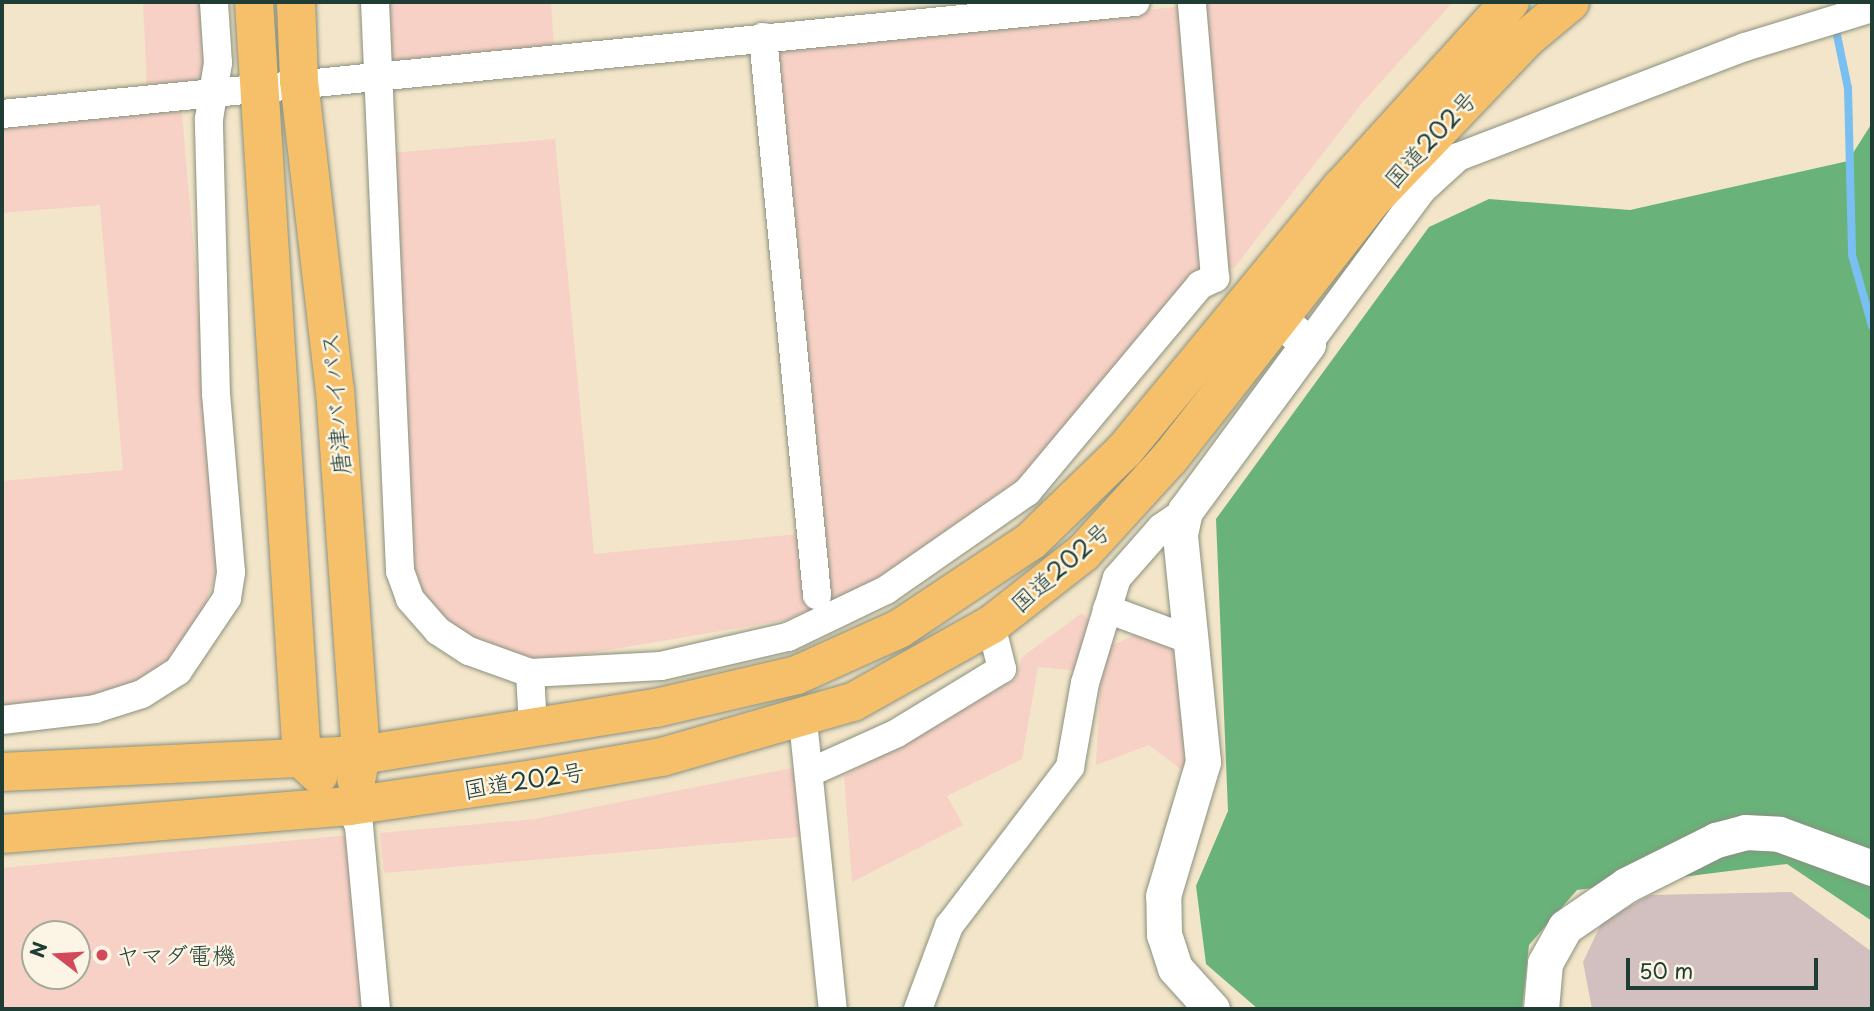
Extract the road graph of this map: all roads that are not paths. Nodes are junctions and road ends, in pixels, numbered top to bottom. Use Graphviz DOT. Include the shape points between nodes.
graph roads {
  1 [pos="214,2"];
  2 [pos="254,2"];
  3 [pos="296,2"];
  4 [pos="374,2"];
  5 [pos="1135,2"];
  6 [pos="1192,2"];
  7 [pos="1510,2"];
  8 [pos="1570,2"];
  9 [pos="1860,7"];
  10 [pos="763,37"];
  11 [pos="377,74"];
  12 [pos="299,81"];
  13 [pos="256,86"];
  14 [pos="211,91"];
  15 [pos="2,114"];
  16 [pos="1449,141"];
  17 [pos="1215,278"];
  18 [pos="1243,309"];
  19 [pos="1280,320"];
  20 [pos="1157,341"];
  21 [pos="1308,344"];
  22 [pos="1190,372"];
  23 [pos="1185,511"];
  24 [pos="817,595"];
  25 [pos="1107,609"];
  26 [pos="991,625"];
  27 [pos="788,636"];
  28 [pos="1191,640"];
  29 [pos="530,673"];
  30 [pos="797,675"];
  31 [pos="853,702"];
  32 [pos="2,720"];
  33 [pos="803,721"];
  34 [pos="533,727"];
  35 [pos="865,747"];
  36 [pos="362,755"];
  37 [pos="303,758"];
  38 [pos="813,771"];
  39 [pos="2,772"];
  40 [pos="350,806"];
  41 [pos="2,834"];
  42 [pos="1872,868"];
  43 [pos="376,1009"];
  44 [pos="832,1009"];
  45 [pos="918,1009"];
  46 [pos="1212,1009"];
  47 [pos="1541,1009"];
  1 -- 14 [label="street" via="218,63"];
  2 -- 13 [label="highway"];
  3 -- 12 [label="highway, 唐津バイパス"];
  4 -- 11 [label="street"];
  5 -- 10 [label="street"];
  6 -- 17 [label="street"];
  7 -- 18 [label="highway, 国道202号" via="1342,187"];
  8 -- 16 [label="highway, 国道202号"];
  9 -- 16 [label="street"];
  10 -- 11 [label="street"];
  10 -- 24 [label="street"];
  11 -- 12 [label="street"];
  11 -- 29 [label="street" via="400,571 410,599 438,631 469,652"];
  12 -- 13 [label="street"];
  12 -- 36 [label="highway, 唐津バイパス" via="335,390"];
  13 -- 14 [label="street"];
  13 -- 37 [label="highway"];
  14 -- 15 [label="street"];
  14 -- 32 [label="street" via="227,598 178,671 142,694 95,709"];
  16 -- 19 [label="highway, 国道202号"];
  16 -- 21 [label="street" via="1422,190"];
  17 -- 18 [label="street"];
  17 -- 20 [label="street" via="1200,285"];
  18 -- 19 [label="street"];
  18 -- 22 [label="highway, 国道202号"];
  19 -- 21 [label="street"];
  19 -- 26 [label="highway, 国道202号" via="1169,459 1084,552"];
  20 -- 22 [label="street"];
  20 -- 27 [label="street" via="1027,492 886,590"];
  21 -- 23 [label="street"];
  22 -- 30 [label="highway, 国道202号" via="1124,451 1031,541 899,629"];
  23 -- 25 [label="street" via="1161,528 1117,578"];
  23 -- 28 [label="street" via="1180,534"];
  25 -- 28 [label="street"];
  25 -- 45 [label="street" via="1070,767 949,926"];
  26 -- 31 [label="highway, 国道202号"];
  26 -- 35 [label="street" via="1002,669"];
  27 -- 29 [label="street" via="662,666"];
  27 -- 30 [label="street"];
  28 -- 46 [label="street" via="1203,762 1163,896 1164,935 1175,968"];
  29 -- 34 [label="street"];
  30 -- 34 [label="highway, 国道202号" via="656,708"];
  31 -- 33 [label="highway, 国道202号"];
  31 -- 35 [label="street"];
  33 -- 38 [label="street"];
  33 -- 40 [label="highway, 国道202号" via="663,757"];
  34 -- 36 [label="highway, 国道202号"];
  35 -- 38 [label="street"];
  36 -- 37 [label="highway, 国道202号"];
  36 -- 40 [label="highway, 唐津バイパス"];
  37 -- 39 [label="highway"];
  37 -- 40 [label="highway"];
  38 -- 44 [label="street"];
  40 -- 41 [label="highway"];
  40 -- 43 [label="street" via="359,826"];
  42 -- 47 [label="street" via="1779,834 1745,832 1716,840 1626,885 1565,926 1545,963"];
}
